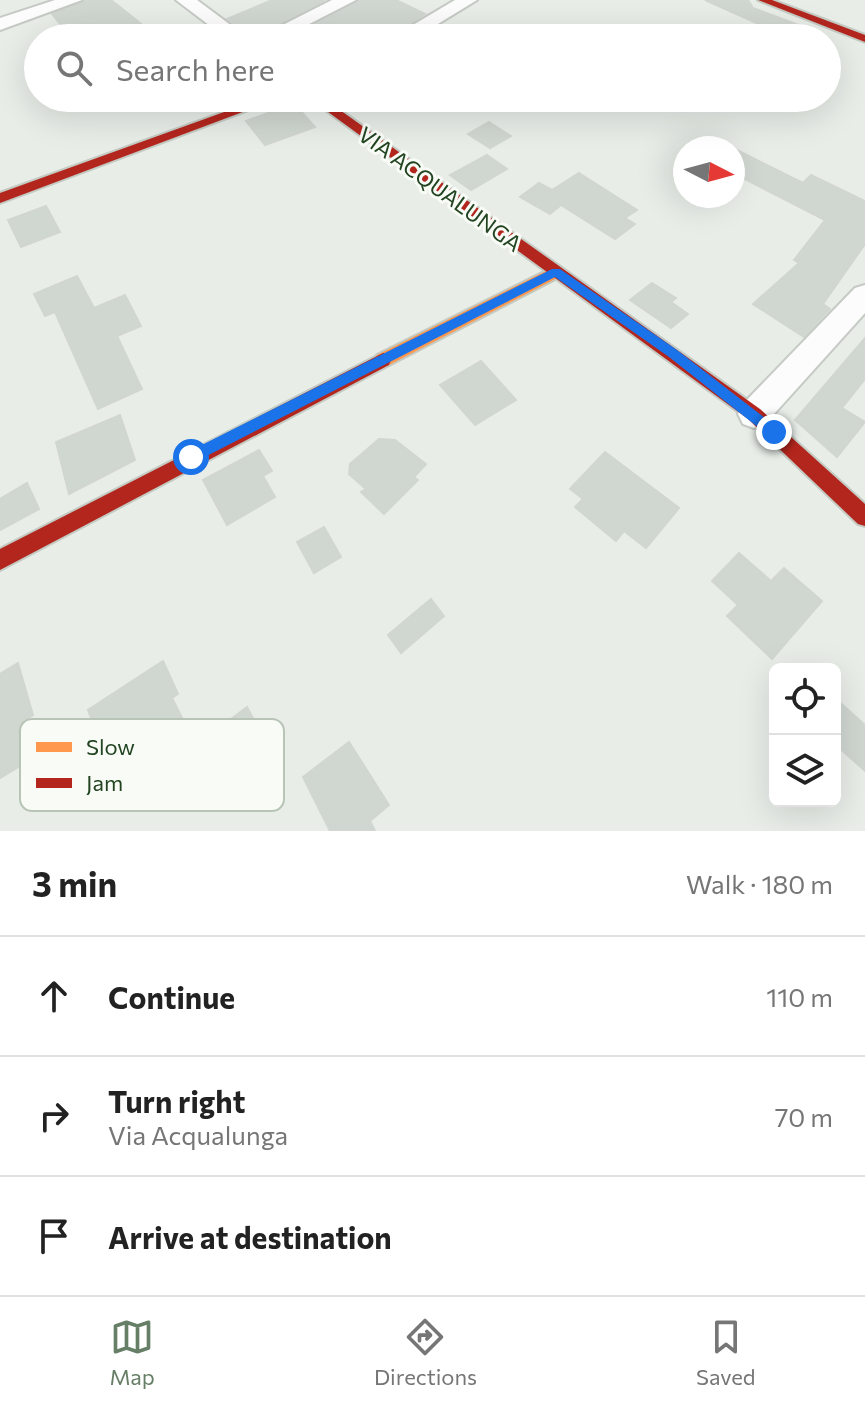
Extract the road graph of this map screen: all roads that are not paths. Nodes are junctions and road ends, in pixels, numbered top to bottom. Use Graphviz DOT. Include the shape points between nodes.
graph roads {
  1 [pos="73,0"];
  2 [pos="220,0"];
  3 [pos="347,0"];
  4 [pos="468,0"];
  5 [pos="763,0"];
  6 [pos="192,5"];
  7 [pos="0,24"];
  8 [pos="218,24"];
  9 [pos="296,24"];
  10 [pos="426,24"];
  11 [pos="826,24"];
  12 [pos="841,30"];
  13 [pos="865,39"];
  14 [pos="236,112"];
  15 [pos="334,112"];
  16 [pos="0,198"];
  17 [pos="556,272"];
  18 [pos="865,295"];
  19 [pos="754,414"];
  20 [pos="865,517"];
  21 [pos="0,560"];
  1 -- 7 [label="street"];
  2 -- 6 [label="street"];
  3 -- 9 [label="street"];
  4 -- 10 [label="street"];
  5 -- 11 [label="street"];
  6 -- 8 [label="street"];
  12 -- 13 [label="street"];
  14 -- 16 [label="street"];
  15 -- 17 [label="street, VIA ACQUALUNGA"];
  17 -- 19 [label="street, VIA ACQUALUNGA"];
  17 -- 21 [label="street"];
  18 -- 19 [label="street"];
  19 -- 20 [label="street, VIA ACQUALUNGA"];
}
